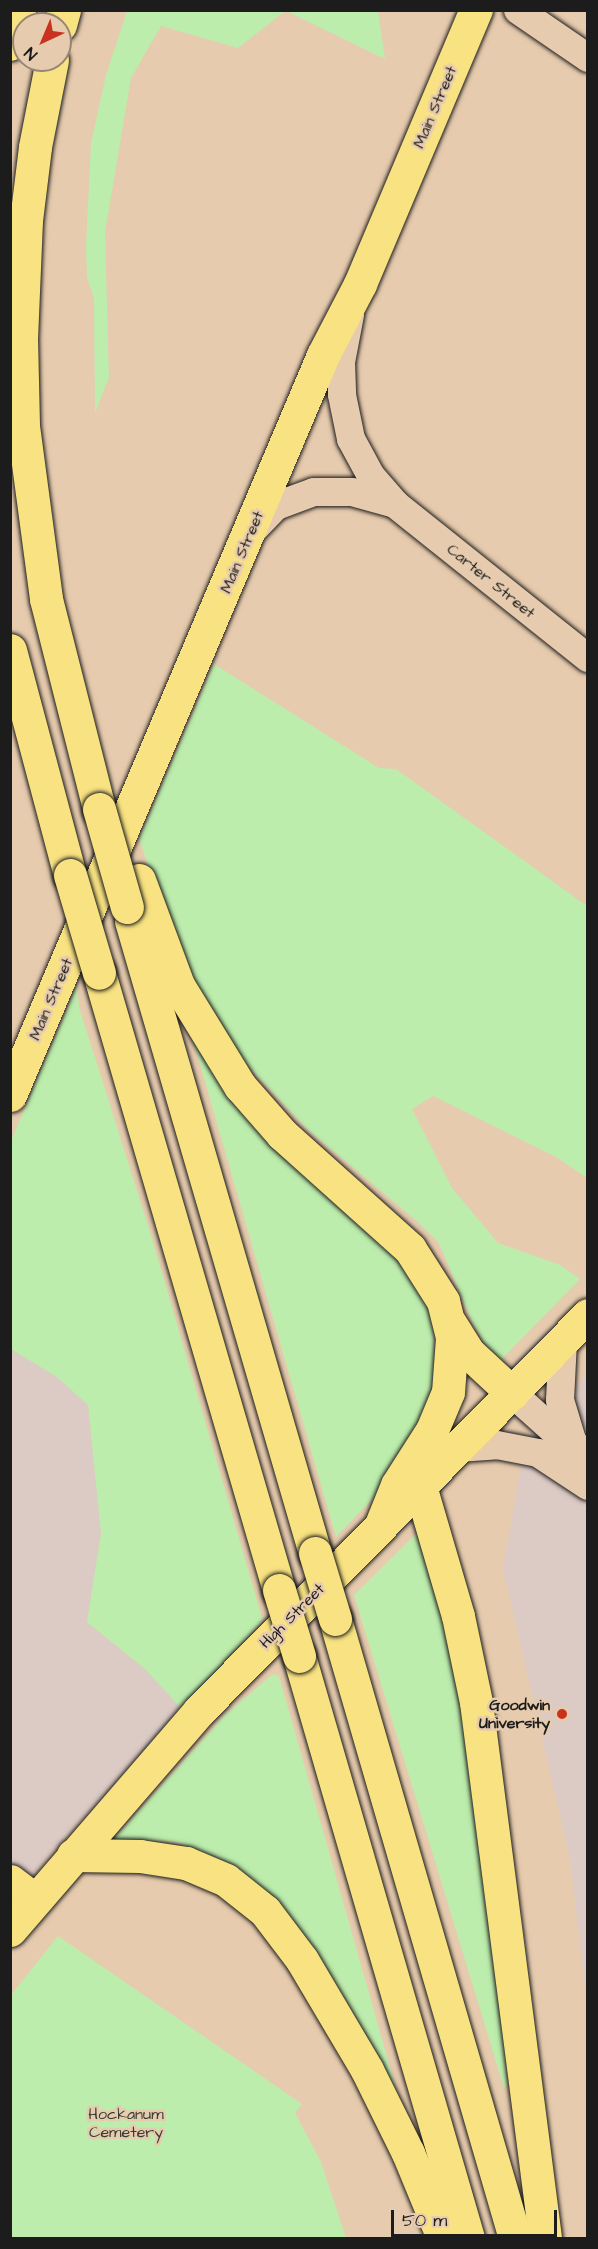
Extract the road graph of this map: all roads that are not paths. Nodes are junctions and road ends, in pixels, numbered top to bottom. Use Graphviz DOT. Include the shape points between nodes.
graph roads {
  1 [pos="19,10"];
  2 [pos="476,10"];
  3 [pos="518,10"];
  4 [pos="10,44"];
  5 [pos="588,57"];
  6 [pos="50,72"];
  7 [pos="360,284"];
  8 [pos="395,504"];
  9 [pos="251,532"];
  10 [pos="10,650"];
  11 [pos="588,658"];
  12 [pos="133,894"];
  13 [pos="10,1095"];
  14 [pos="588,1315"];
  15 [pos="450,1322"];
  16 [pos="563,1341"];
  17 [pos="512,1393"];
  18 [pos="458,1448"];
  19 [pos="585,1460"];
  20 [pos="420,1486"];
  21 [pos="588,1486"];
  22 [pos="380,1527"];
  23 [pos="73,1855"];
  24 [pos="23,1891"];
  25 [pos="10,1930"];
  26 [pos="443,2238"];
  27 [pos="468,2238"];
  28 [pos="515,2238"];
  29 [pos="545,2238"];
  1 -- 4 [label="main road"];
  2 -- 7 [label="main road, Main Street"];
  3 -- 5 [label="street"];
  6 -- 12 [label="main road, bridge" via="36,138 26,220 22,399 40,566 97,792"];
  7 -- 8 [label="street, Carter Street" via="341,362 344,409 360,458"];
  7 -- 9 [label="main road, Main Street" via="323,355"];
  8 -- 9 [label="street, Carter Street" via="352,492 314,492 276,506"];
  8 -- 11 [label="street, Carter Street"];
  9 -- 13 [label="main road, Main Street"];
  10 -- 27 [label="main road, bridge" via="70,875"];
  12 -- 15 [label="main road" via="178,985 240,1086 282,1134 410,1249 435,1284"];
  12 -- 28 [label="main road, bridge" via="315,1553"];
  14 -- 16 [label="main road, High Street"];
  15 -- 17 [label="main road" via="469,1353"];
  15 -- 22 [label="main road" via="453,1359 445,1400 432,1430 396,1485"];
  16 -- 17 [label="main road, High Street"];
  16 -- 19 [label="street" via="560,1400 568,1431"];
  17 -- 18 [label="main road, High Street"];
  17 -- 19 [label="street"];
  18 -- 20 [label="main road, High Street"];
  18 -- 21 [label="street" via="497,1445 538,1454"];
  20 -- 22 [label="main road, High Street"];
  20 -- 29 [label="main road" via="458,1616 476,1702"];
  22 -- 23 [label="main road, High Street" via="199,1711"];
  23 -- 24 [label="main road, High Street"];
  23 -- 26 [label="main road" via="140,1856 186,1863 235,1885 265,1911 302,1960 367,2070 408,2152"];
  24 -- 25 [label="main road, High Street"];
}
